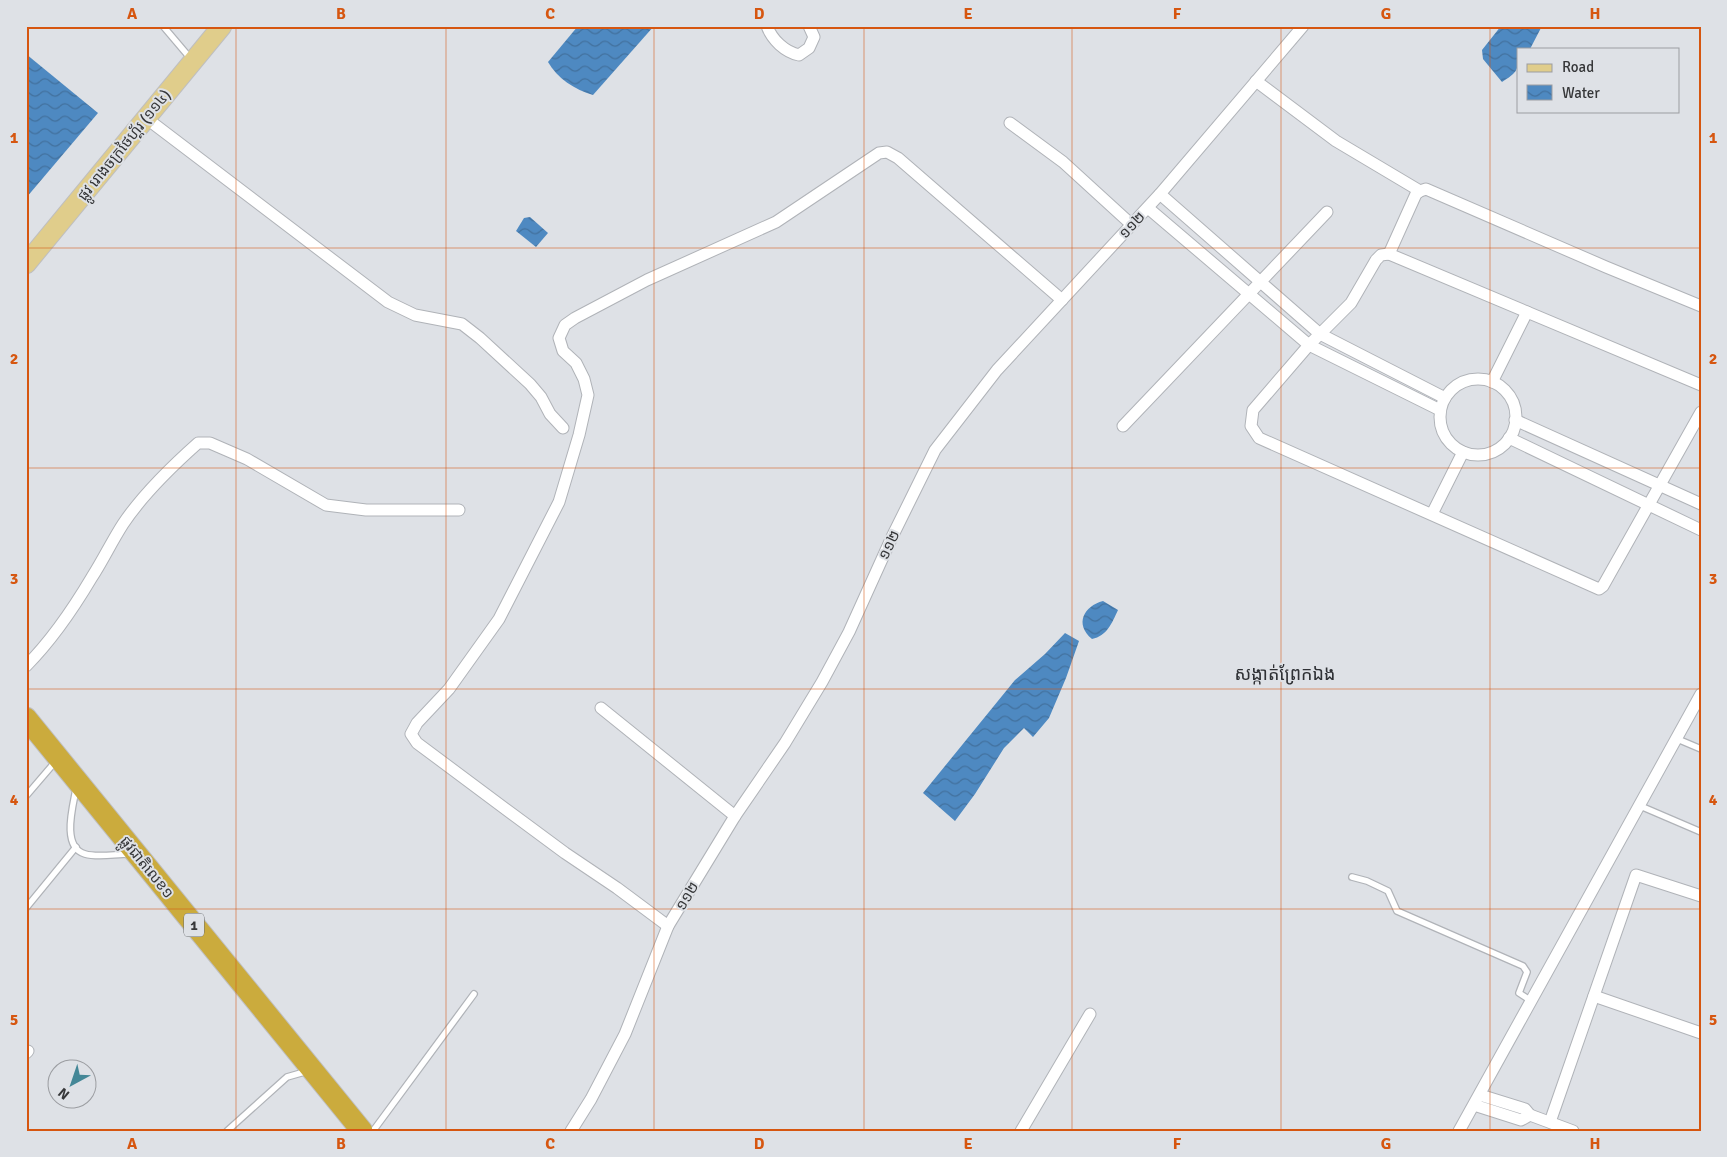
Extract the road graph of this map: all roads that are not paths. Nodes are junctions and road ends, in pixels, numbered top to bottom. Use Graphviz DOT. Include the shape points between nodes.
graph roads {
  1 [pos="163,26"];
  2 [pos="222,26"];
  3 [pos="767,26"];
  4 [pos="809,26"];
  5 [pos="1303,26"];
  6 [pos="193,61"];
  7 [pos="1256,81"];
  8 [pos="146,118"];
  9 [pos="1010,123"];
  10 [pos="1420,190"];
  11 [pos="1160,194"];
  12 [pos="1148,208"];
  13 [pos="1327,212"];
  14 [pos="1132,226"];
  15 [pos="1389,254"];
  16 [pos="26,264"];
  17 [pos="1260,282"];
  18 [pos="1249,295"];
  19 [pos="1062,300"];
  20 [pos="1701,306"];
  21 [pos="1527,312"];
  22 [pos="1320,334"];
  23 [pos="1309,345"];
  24 [pos="1492,382"];
  25 [pos="1701,385"];
  26 [pos="1444,398"];
  27 [pos="1440,410"];
  28 [pos="1701,412"];
  29 [pos="1515,420"];
  30 [pos="1123,426"];
  31 [pos="563,428"];
  32 [pos="1509,438"];
  33 [pos="1463,452"];
  34 [pos="1660,486"];
  35 [pos="1701,504"];
  36 [pos="1649,505"];
  37 [pos="459,510"];
  38 [pos="1432,514"];
  39 [pos="1701,530"];
  40 [pos="26,666"];
  41 [pos="1701,694"];
  42 [pos="601,708"];
  43 [pos="26,718"];
  44 [pos="1675,738"];
  45 [pos="1701,749"];
  46 [pos="58,757"];
  47 [pos="77,781"];
  48 [pos="26,796"];
  49 [pos="1638,805"];
  50 [pos="735,816"];
  51 [pos="1701,832"];
  52 [pos="76,847"];
  53 [pos="136,853"];
  54 [pos="1352,877"];
  55 [pos="1701,896"];
  56 [pos="26,908"];
  57 [pos="668,926"];
  58 [pos="474,994"];
  59 [pos="1594,996"];
  60 [pos="1530,1000"];
  61 [pos="1090,1014"];
  62 [pos="1701,1033"];
  63 [pos="313,1070"];
  64 [pos="1477,1100"];
  65 [pos="1550,1122"];
  66 [pos="227,1131"];
  67 [pos="362,1131"];
  68 [pos="373,1131"];
  69 [pos="571,1131"];
  70 [pos="1021,1131"];
  71 [pos="1459,1131"];
  72 [pos="1573,1131"];
  1 -- 6 [label="lane"];
  2 -- 6 [label="main road, ផ្លូវ រោងចក្រថៃហ្គ័រ (១១៤)"];
  3 -- 4 [label="street" via="770,35 790,53 799,55 809,48 814,37"];
  5 -- 7 [label="street, ១១២"];
  6 -- 8 [label="main road, ផ្លូវ រោងចក្រថៃហ្គ័រ (១១៤)"];
  7 -- 10 [label="street" via="1336,141"];
  7 -- 11 [label="street, ១១២"];
  8 -- 16 [label="main road, ផ្លូវ រោងចក្រថៃហ្គ័រ (១១៤)"];
  8 -- 31 [label="street" via="388,302 415,315 462,324 530,384"];
  9 -- 14 [label="street" via="1063,162"];
  10 -- 15 [label="street"];
  10 -- 20 [label="street" via="1426,189"];
  11 -- 12 [label="street, ១១២"];
  11 -- 17 [label="street"];
  12 -- 14 [label="street, ១១២"];
  12 -- 18 [label="street"];
  13 -- 17 [label="street"];
  14 -- 19 [label="street, ១១២"];
  15 -- 21 [label="street"];
  15 -- 22 [label="street" via="1376,260 1351,303"];
  17 -- 18 [label="street"];
  17 -- 22 [label="street"];
  18 -- 23 [label="street"];
  18 -- 30 [label="street"];
  19 -- 50 [label="street, ១១២" via="997,370 936,450 822,682"];
  19 -- 57 [label="street" via="898,158 886,152 879,153 776,222 647,280 565,324 559,338 563,351 576,363 588,396 559,502 499,619 411,734 417,743 514,816"];
  21 -- 24 [label="street"];
  21 -- 25 [label="street"];
  22 -- 23 [label="street"];
  22 -- 26 [label="street"];
  23 -- 27 [label="street"];
  23 -- 38 [label="street" via="1253,410 1252,426 1259,438"];
  24 -- 26 [label="street" via="1470,380 1456,386"];
  24 -- 29 [label="street" via="1509,395"];
  26 -- 27 [label="street"];
  27 -- 33 [label="street" via="1444,435"];
  28 -- 34 [label="street"];
  29 -- 32 [label="street"];
  29 -- 34 [label="street"];
  32 -- 33 [label="street" via="1489,454"];
  32 -- 36 [label="street"];
  33 -- 38 [label="street"];
  34 -- 35 [label="street"];
  34 -- 36 [label="street"];
  36 -- 38 [label="street" via="1599,589"];
  36 -- 39 [label="street"];
  37 -- 40 [label="street" via="366,510 326,505 247,459 210,443 198,443 150,490 123,524 61,625"];
  41 -- 44 [label="street"];
  42 -- 50 [label="street"];
  43 -- 46 [label="highway, ផ្លូវជាតិលេខ១ / 1"];
  44 -- 45 [label="lane"];
  44 -- 49 [label="street"];
  46 -- 47 [label="highway, ផ្លូវជាតិលេខ១ / 1"];
  46 -- 48 [label="lane"];
  47 -- 52 [label="lane" via="70,828 70,838"];
  47 -- 53 [label="highway, ផ្លូវជាតិលេខ១ / 1"];
  49 -- 51 [label="lane"];
  49 -- 60 [label="street"];
  50 -- 57 [label="street, ១១២"];
  52 -- 53 [label="lane" via="84,854"];
  52 -- 56 [label="lane"];
  53 -- 63 [label="highway, ផ្លូវជាតិលេខ១ / 1"];
  54 -- 60 [label="lane" via="1388,891 1397,911 1523,966 1527,972 1519,993"];
  55 -- 59 [label="street" via="1636,875"];
  57 -- 69 [label="street, ១១២" via="625,1034"];
  58 -- 68 [label="lane"];
  59 -- 62 [label="street"];
  59 -- 65 [label="street"];
  60 -- 64 [label="street"];
  61 -- 70 [label="street"];
  63 -- 66 [label="lane" via="286,1077"];
  63 -- 67 [label="highway, ផ្លូវជាតិលេខ១ / 1"];
  64 -- 65 [label="street" via="1521,1120 1530,1115"];
  64 -- 71 [label="street"];
  65 -- 72 [label="street"];
}
